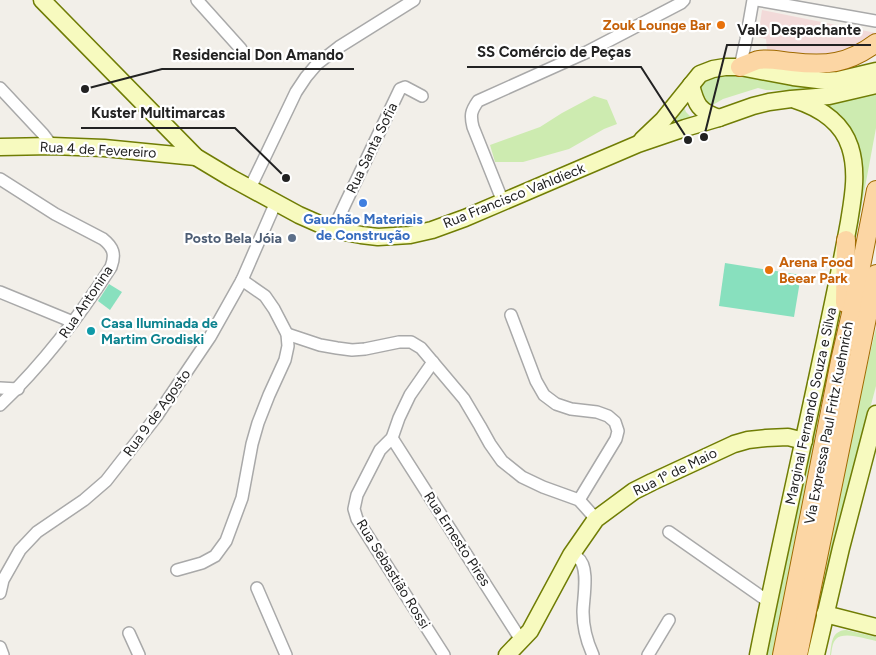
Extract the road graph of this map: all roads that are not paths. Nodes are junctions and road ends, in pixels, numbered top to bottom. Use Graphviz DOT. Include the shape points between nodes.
graph roads {
  1 [pos="42,0"];
  2 [pos="197,0"];
  3 [pos="414,0"];
  4 [pos="684,0"];
  5 [pos="753,0"];
  6 [pos="757,0"];
  7 [pos="876,21"];
  8 [pos="876,43"];
  9 [pos="241,49"];
  10 [pos="740,67"];
  11 [pos="876,71"];
  12 [pos="691,85"];
  13 [pos="876,85"];
  14 [pos="0,88"];
  15 [pos="422,96"];
  16 [pos="791,99"];
  17 [pos="719,118"];
  18 [pos="638,144"];
  19 [pos="52,146"];
  20 [pos="0,147"];
  21 [pos="196,157"];
  22 [pos="0,178"];
  23 [pos="250,188"];
  24 [pos="876,190"];
  25 [pos="276,202"];
  26 [pos="503,202"];
  27 [pos="333,230"];
  28 [pos="846,240"];
  29 [pos="876,274"];
  30 [pos="242,280"];
  31 [pos="0,292"];
  32 [pos="511,315"];
  33 [pos="871,317"];
  34 [pos="73,322"];
  35 [pos="287,334"];
  36 [pos="840,361"];
  37 [pos="433,362"];
  38 [pos="0,388"];
  39 [pos="18,388"];
  40 [pos="0,405"];
  41 [pos="876,414"];
  42 [pos="392,438"];
  43 [pos="804,441"];
  44 [pos="579,500"];
  45 [pos="596,519"];
  46 [pos="669,532"];
  47 [pos="571,555"];
  48 [pos="177,570"];
  49 [pos="257,588"];
  50 [pos="0,593"];
  51 [pos="769,602"];
  52 [pos="825,614"];
  53 [pos="669,620"];
  54 [pos="876,627"];
  55 [pos="129,633"];
  56 [pos="521,640"];
  57 [pos="0,647"];
  58 [pos="3,655"];
  59 [pos="139,655"];
  60 [pos="286,655"];
  61 [pos="444,655"];
  62 [pos="507,655"];
  63 [pos="593,655"];
  64 [pos="648,655"];
  65 [pos="758,655"];
  66 [pos="782,655"];
  67 [pos="798,655"];
  68 [pos="816,655"];
  1 -- 21 [label="main road"];
  2 -- 9 [label="street"];
  3 -- 23 [label="street" via="317,64 296,92"];
  4 -- 26 [label="street" via="587,52 478,101 472,110 473,128"];
  5 -- 10 [label="street"];
  6 -- 7 [label="street"];
  8 -- 10 [label="main road" via="863,52 827,64 769,59"];
  10 -- 11 [label="main road, Rua Francisco Vahldieck" via="826,81"];
  10 -- 12 [label="main road, Rua Francisco Vahldieck" via="713,69 700,74"];
  12 -- 17 [label="main road" via="694,99 702,110"];
  12 -- 18 [label="main road, Rua Francisco Vahldieck" via="663,120"];
  13 -- 16 [label="main road, Rua Francisco Vahldieck" via="829,96"];
  14 -- 19 [label="street"];
  15 -- 27 [label="street, Rua Santa Sofia" via="405,87 400,88"];
  16 -- 17 [label="main road, Rua Francisco Vahldieck" via="753,106"];
  16 -- 28 [label="main road, Marginal Fernando Souza e Silva" via="836,122 851,148 854,189"];
  17 -- 18 [label="main road, Rua Francisco Vahldieck"];
  18 -- 26 [label="main road, Rua Francisco Vahldieck"];
  19 -- 20 [label="main road, Rua 4 de Fevereiro"];
  19 -- 21 [label="main road, Rua 4 de Fevereiro"];
  21 -- 23 [label="main road, Rua Francisco Vahldieck"];
  22 -- 34 [label="street, Rua Antonina" via="103,239 114,252 112,267"];
  23 -- 25 [label="main road, Rua Francisco Vahldieck"];
  24 -- 36 [label="main road, Via Expressa Paul Fritz Kuehnrich"];
  25 -- 27 [label="main road, Rua Francisco Vahldieck"];
  25 -- 30 [label="street, Rua 9 de Agosto"];
  26 -- 27 [label="main road, Rua Francisco Vahldieck" via="432,230 410,235 378,237"];
  28 -- 36 [label="main road"];
  28 -- 43 [label="main road, Marginal Fernando Souza e Silva"];
  29 -- 33 [label="main road, Via Expressa Paul Fritz Kuehnrich"];
  30 -- 35 [label="street" via="265,296"];
  30 -- 50 [label="street, Rua 9 de Agosto" via="210,337 131,450 106,481 37,532 20,550 3,580"];
  31 -- 34 [label="street"];
  32 -- 44 [label="street" via="544,394 556,404 597,412 615,422 616,439"];
  33 -- 67 [label="main road, Via Expressa Paul Fritz Kuehnrich"];
  34 -- 39 [label="street, Rua Antonina"];
  35 -- 37 [label="street" via="352,350 411,342 422,348"];
  35 -- 48 [label="street" via="285,360 258,423 242,498 226,541 215,556"];
  36 -- 66 [label="main road, Via Expressa Paul Fritz Kuehnrich"];
  37 -- 42 [label="street, Rua Sebastião Rossi" via="410,395"];
  37 -- 44 [label="street" via="464,399 502,461 522,478"];
  38 -- 39 [label="street"];
  39 -- 40 [label="street, Rua Antonina"];
  41 -- 52 [label="main road"];
  42 -- 56 [label="street, Rua Ernesto Pires"];
  42 -- 61 [label="street, Rua Sebastião Rossi" via="380,450 357,494 355,514"];
  43 -- 45 [label="main road, Rua 1º de Maio" via="781,437 734,444 634,491"];
  43 -- 51 [label="main road, Marginal Fernando Souza e Silva"];
  44 -- 45 [label="street"];
  45 -- 47 [label="main road, Rua 1º de Maio"];
  46 -- 51 [label="street"];
  47 -- 56 [label="main road, Rua 1º de Maio" via="537,620"];
  47 -- 63 [label="street" via="579,558 585,570 583,613"];
  49 -- 60 [label="street"];
  51 -- 65 [label="main road, Marginal Fernando Souza e Silva"];
  52 -- 54 [label="main road"];
  52 -- 68 [label="main road"];
  53 -- 64 [label="street"];
  55 -- 59 [label="street"];
  56 -- 62 [label="main road, Rua 1º de Maio"];
  57 -- 58 [label="street"];
}
